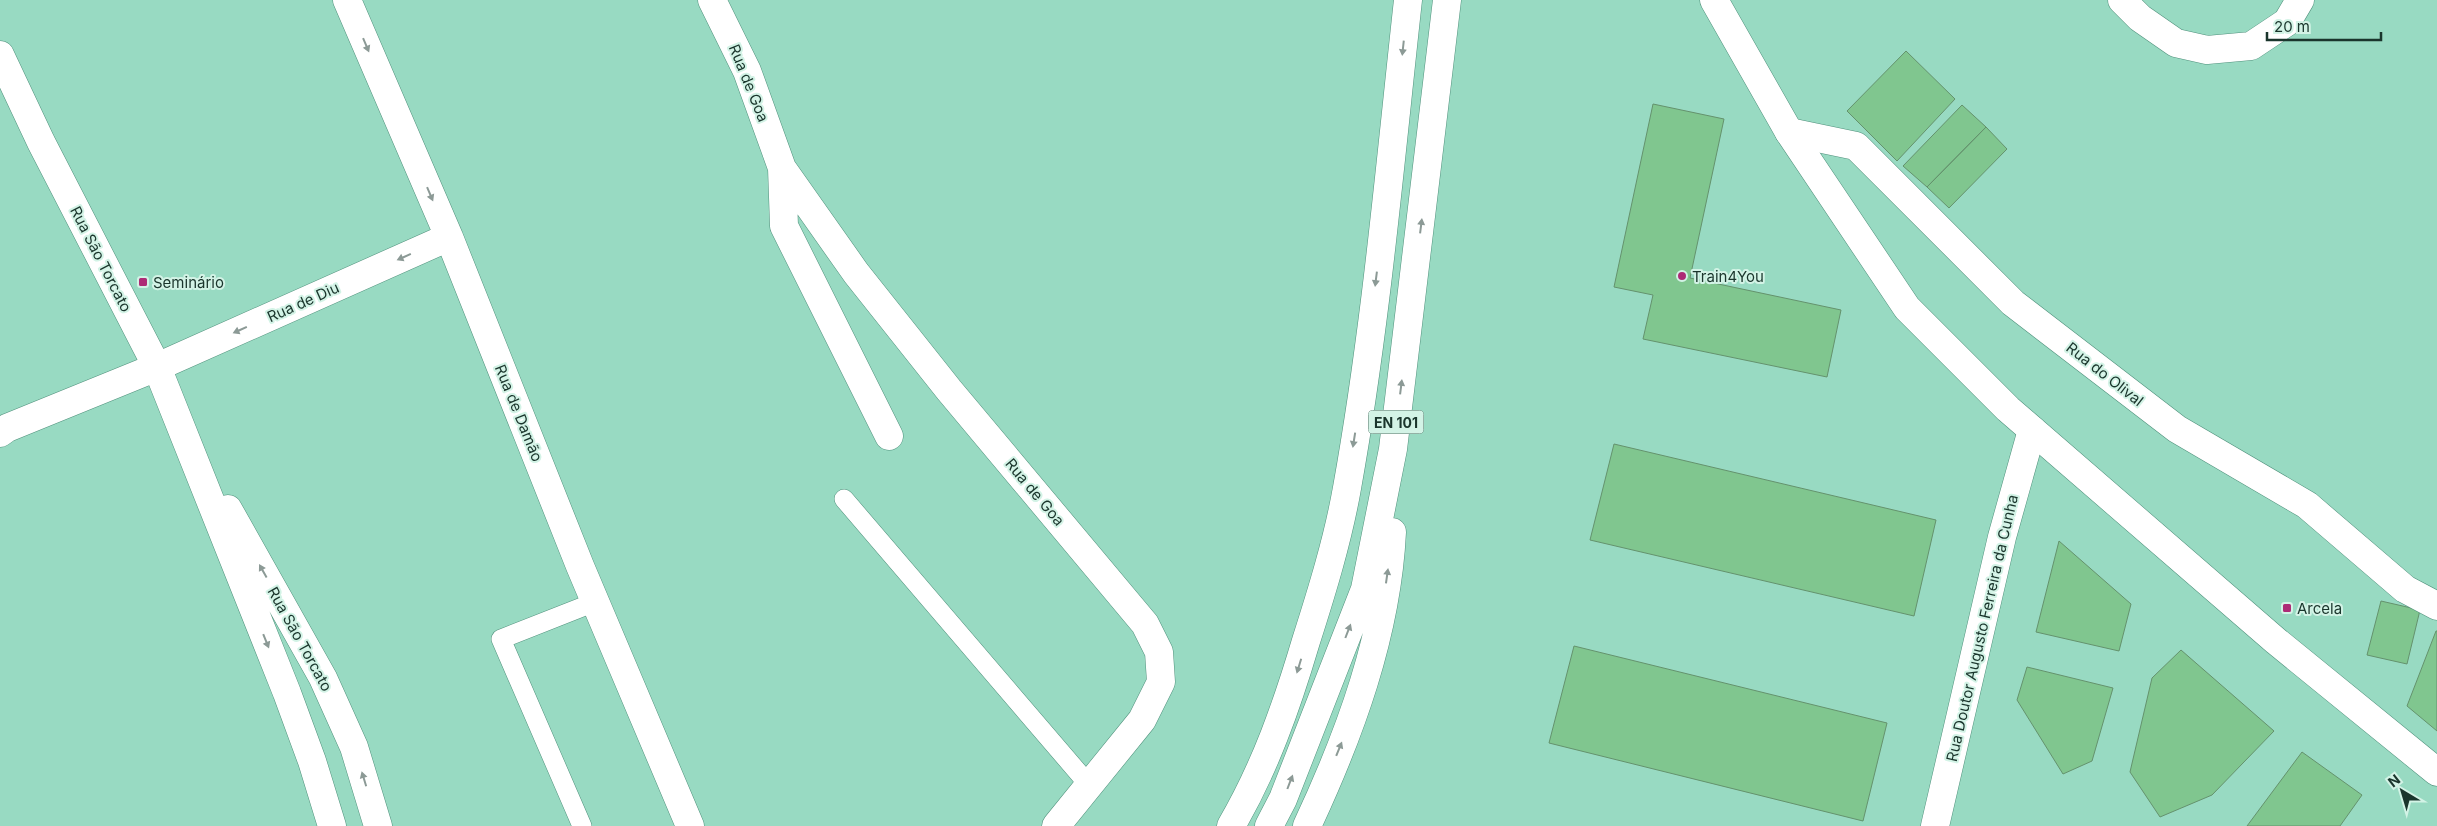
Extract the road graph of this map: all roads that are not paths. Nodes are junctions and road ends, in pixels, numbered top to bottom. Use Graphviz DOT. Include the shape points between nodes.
graph roads {
  1 [pos="347,0"];
  2 [pos="712,0"];
  3 [pos="1408,0"];
  4 [pos="1446,0"];
  5 [pos="1714,0"];
  6 [pos="2122,0"];
  7 [pos="2300,0"];
  8 [pos="0,55"];
  9 [pos="1789,132"];
  10 [pos="782,168"];
  11 [pos="449,237"];
  12 [pos="157,367"];
  13 [pos="2032,430"];
  14 [pos="0,433"];
  15 [pos="889,436"];
  16 [pos="1393,449"];
  17 [pos="197,465"];
  18 [pos="844,499"];
  19 [pos="595,602"];
  20 [pos="2437,606"];
  21 [pos="2437,772"];
  22 [pos="1089,785"];
  23 [pos="332,826"];
  24 [pos="378,826"];
  25 [pos="582,826"];
  26 [pos="690,826"];
  27 [pos="1056,826"];
  28 [pos="1231,826"];
  29 [pos="1269,826"];
  30 [pos="1307,826"];
  31 [pos="1935,826"];
  1 -- 11 [label="main road, Rua de Damão, one-way"];
  2 -- 10 [label="main road, Rua de Goa" via="747,71"];
  3 -- 28 [label="main road, EN 101, one-way" via="1368,346 1347,490 1320,597 1286,708 1249,794"];
  16 -- 4 [label="main road, EN 101, one-way"];
  5 -- 9 [label="main road"];
  6 -- 7 [label="main road" via="2140,18 2176,43 2207,50 2251,46 2287,22"];
  8 -- 12 [label="main road, Rua São Torcato"];
  9 -- 13 [label="main road" via="1907,308"];
  9 -- 20 [label="main road, Rua do Olival" via="1856,146 2013,302 2177,429 2307,505 2405,589"];
  10 -- 15 [label="main road, Rua de Goa" via="784,226"];
  10 -- 22 [label="main road, Rua de Goa" via="881,304 949,390 1145,624 1159,652 1161,682 1142,720"];
  11 -- 12 [label="main road, Rua de Diu, one-way"];
  11 -- 19 [label="main road, Rua de Damão"];
  12 -- 14 [label="main road, Rua de Diu"];
  12 -- 17 [label="main road, Rua São Torcato"];
  13 -- 21 [label="main road" via="2276,641"];
  13 -- 31 [label="main road, Rua Doutor Augusto Ferreira da Cunha" via="2002,536"];
  29 -- 16 [label="main road, EN 101, one-way" via="1283,799 1365,589"];
  30 -- 16 [label="main road, one-way" via="1347,729 1379,632 1391,549"];
  17 -- 23 [label="main road, Rua São Torcato, one-way" via="288,693"];
  24 -- 17 [label="main road, Rua São Torcato, one-way" via="354,747 323,678 221,496"];
  18 -- 22 [label="lane"];
  19 -- 25 [label="lane" via="501,639"];
  19 -- 26 [label="main road, Rua de Damão"];
  22 -- 27 [label="main road, Rua de Goa"];
}
